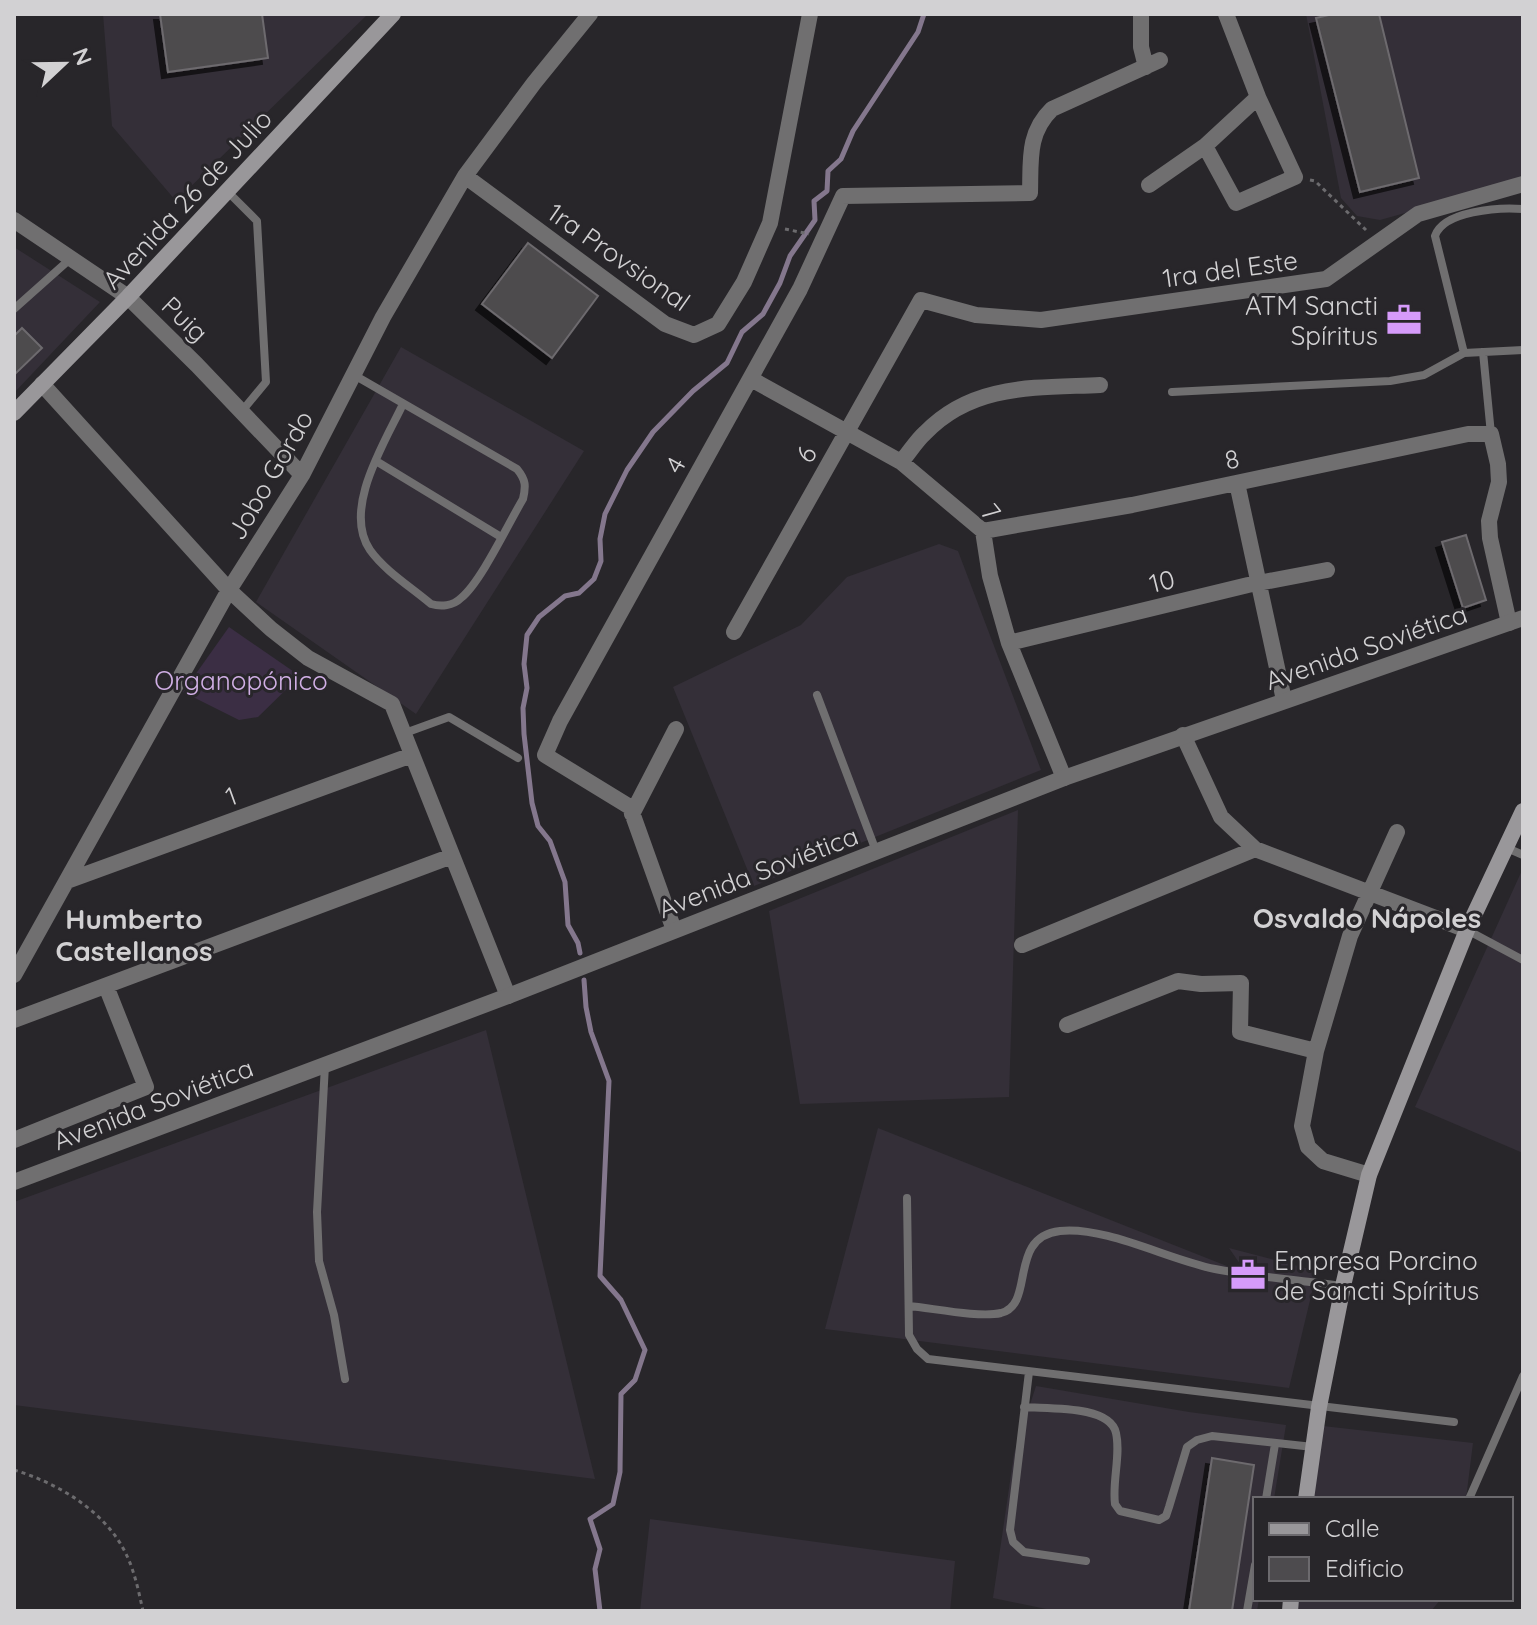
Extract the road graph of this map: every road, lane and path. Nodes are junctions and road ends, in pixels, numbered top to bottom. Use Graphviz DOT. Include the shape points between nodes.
graph roads {
  1 [pos="393,14"];
  2 [pos="590,14"];
  3 [pos="810,14"];
  4 [pos="1141,14"];
  5 [pos="1226,14"];
  6 [pos="1258,97"];
  7 [pos="1205,146"];
  8 [pos="465,176"];
  9 [pos="1295,177"];
  10 [pos="1523,184"];
  11 [pos="1149,185"];
  12 [pos="227,191"];
  13 [pos="1523,209"];
  14 [pos="14,220"];
  15 [pos="1385,237"];
  16 [pos="69,260"];
  17 [pos="128,297"];
  18 [pos="921,300"];
  19 [pos="14,309"];
  20 [pos="1523,350"];
  21 [pos="1483,352"];
  22 [pos="1464,353"];
  23 [pos="354,375"];
  24 [pos="751,379"];
  25 [pos="42,384"];
  26 [pos="1100,385"];
  27 [pos="1172,392"];
  28 [pos="403,404"];
  29 [pos="241,412"];
  30 [pos="14,413"];
  31 [pos="847,430"];
  32 [pos="1491,434"];
  33 [pos="376,461"];
  34 [pos="901,462"];
  35 [pos="302,475"];
  36 [pos="1237,483"];
  37 [pos="983,531"];
  38 [pos="501,537"];
  39 [pos="1327,570"];
  40 [pos="1258,583"];
  41 [pos="229,590"];
  42 [pos="1516,621"];
  43 [pos="734,632"];
  44 [pos="1009,643"];
  45 [pos="817,695"];
  46 [pos="1284,700"];
  47 [pos="676,729"];
  48 [pos="405,733"];
  49 [pos="1183,735"];
  50 [pos="412,755"];
  51 [pos="518,758"];
  52 [pos="1064,778"];
  53 [pos="1523,811"];
  54 [pos="632,814"];
  55 [pos="1397,832"];
  56 [pos="1506,847"];
  57 [pos="1255,849"];
  58 [pos="876,851"];
  59 [pos="1523,855"];
  60 [pos="452,856"];
  61 [pos="67,881"];
  62 [pos="1370,895"];
  63 [pos="674,930"];
  64 [pos="1467,930"];
  65 [pos="1022,945"];
  66 [pos="1523,960"];
  67 [pos="14,975"];
  68 [pos="106,986"];
  69 [pos="508,996"];
  70 [pos="14,1020"];
  71 [pos="1067,1025"];
  72 [pos="1316,1051"];
  73 [pos="325,1065"];
  74 [pos="14,1140"];
  75 [pos="1369,1175"];
  76 [pos="14,1182"];
  77 [pos="907,1198"];
  78 [pos="1343,1286"];
  79 [pos="909,1306"];
  80 [pos="1029,1372"];
  81 [pos="1523,1376"];
  82 [pos="345,1379"];
  83 [pos="1024,1407"];
  84 [pos="1319,1407"];
  85 [pos="1454,1422"];
  86 [pos="1275,1444"];
  87 [pos="1313,1447"];
  88 [pos="14,1470"];
  89 [pos="1266,1497"];
  90 [pos="1306,1497"];
  91 [pos="1470,1497"];
  92 [pos="1086,1561"];
  93 [pos="1253,1576"];
  94 [pos="143,1611"];
  95 [pos="1247,1611"];
  1 -- 12 [label="main road, Avenida 26 de Julio"];
  2 -- 8 [label="street, Jobo Gordo"];
  3 -- 8 [label="street, 1ra Provsional" via="770,223 718,324 694,335 665,324"];
  4 -- 24 [label="street, 4" via="1141,47 1153,63 1052,109 1040,120 1031,139 1030,193 843,196"];
  5 -- 6 [label="street"];
  6 -- 7 [label="street"];
  6 -- 9 [label="street"];
  7 -- 9 [label="street" via="1236,203"];
  7 -- 11 [label="street"];
  8 -- 23 [label="street, Jobo Gordo"];
  9 -- 15 [label="path" via="1315,181 1363,229"];
  10 -- 15 [label="street, 1ra del Este" via="1418,214"];
  12 -- 17 [label="main road, Avenida 26 de Julio"];
  12 -- 29 [label="lane" via="257,221 266,382"];
  13 -- 22 [label="lane" via="1476,212 1438,226 1435,236"];
  14 -- 16 [label="street, Puig"];
  15 -- 18 [label="street, 1ra del Este" via="1326,279 1041,320 976,315"];
  16 -- 17 [label="street, Puig"];
  16 -- 19 [label="lane"];
  17 -- 25 [label="main road, Avenida 26 de Julio"];
  17 -- 29 [label="street, Puig"];
  18 -- 31 [label="street, 6"];
  20 -- 21 [label="lane"];
  21 -- 22 [label="lane"];
  21 -- 32 [label="lane"];
  22 -- 27 [label="lane" via="1424,375 1390,381"];
  23 -- 28 [label="lane"];
  23 -- 35 [label="street, Jobo Gordo"];
  24 -- 31 [label="street, 7"];
  24 -- 54 [label="street, 4" via="545,755 630,807"];
  25 -- 30 [label="main road, Avenida 26 de Julio"];
  25 -- 41 [label="street"];
  26 -- 34 [label="street" via="1002,390 977,398 925,433"];
  28 -- 33 [label="lane"];
  28 -- 38 [label="lane" via="517,469 524,478 523,499"];
  29 -- 35 [label="street, Puig"];
  31 -- 34 [label="street, 7"];
  31 -- 43 [label="street, 6"];
  32 -- 36 [label="street, 8" via="1468,434"];
  32 -- 42 [label="street" via="1499,482 1490,538"];
  33 -- 38 [label="lane"];
  33 -- 38 [label="lane" via="360,510 363,536 383,563 431,604 461,599"];
  34 -- 37 [label="street, 7"];
  35 -- 41 [label="street, Jobo Gordo"];
  36 -- 37 [label="street, 8"];
  36 -- 40 [label="street"];
  37 -- 44 [label="street, 7"];
  39 -- 40 [label="street, 10"];
  40 -- 44 [label="street, 10"];
  40 -- 46 [label="street"];
  41 -- 48 [label="street" via="308,658 392,704"];
  41 -- 61 [label="street, Jobo Gordo"];
  42 -- 46 [label="street, Avenida Soviética"];
  44 -- 52 [label="street, 7"];
  45 -- 58 [label="lane"];
  46 -- 49 [label="street, Avenida Soviética"];
  47 -- 54 [label="street"];
  48 -- 50 [label="street"];
  48 -- 51 [label="lane" via="449,717"];
  49 -- 52 [label="street, Avenida Soviética"];
  49 -- 57 [label="street" via="1221,817"];
  50 -- 60 [label="street"];
  50 -- 61 [label="street, 1"];
  52 -- 58 [label="street, Avenida Soviética"];
  53 -- 56 [label="main road"];
  54 -- 63 [label="street"];
  55 -- 62 [label="street"];
  56 -- 59 [label="lane"];
  56 -- 64 [label="main road"];
  57 -- 62 [label="street"];
  57 -- 65 [label="street"];
  58 -- 63 [label="street, Avenida Soviética"];
  60 -- 68 [label="street"];
  60 -- 69 [label="street"];
  61 -- 67 [label="street, Jobo Gordo"];
  62 -- 64 [label="street"];
  62 -- 72 [label="street" via="1350,936"];
  63 -- 69 [label="street, Avenida Soviética"];
  64 -- 66 [label="lane"];
  64 -- 75 [label="main road"];
  68 -- 70 [label="street"];
  68 -- 74 [label="street" via="146,1087"];
  69 -- 73 [label="street, Avenida Soviética"];
  71 -- 72 [label="street" via="1178,981 1241,983 1240,1032"];
  72 -- 75 [label="street" via="1302,1126 1308,1147 1323,1161"];
  73 -- 76 [label="street, Avenida Soviética"];
  73 -- 82 [label="lane" via="319,1261"];
  75 -- 78 [label="main road"];
  77 -- 79 [label="lane"];
  78 -- 79 [label="lane" via="1213,1269 1094,1233 1060,1231 1029,1250 1017,1302 1003,1313"];
  78 -- 84 [label="main road"];
  79 -- 80 [label="lane" via="909,1335 928,1359"];
  80 -- 83 [label="lane"];
  80 -- 84 [label="lane"];
  81 -- 91 [label="lane"];
  83 -- 86 [label="lane" via="1097,1413 1110,1421 1116,1434 1115,1504 1120,1511 1159,1520 1166,1516 1187,1447 1197,1440 1212,1436"];
  83 -- 92 [label="lane" via="1013,1542 1024,1552"];
  84 -- 85 [label="lane"];
  84 -- 87 [label="main road"];
  86 -- 87 [label="lane"];
  86 -- 89 [label="lane"];
  87 -- 90 [label="main road"];
  88 -- 94 [label="path" via="65,1491 95,1514 126,1554"];
  93 -- 95 [label="lane"];
}
